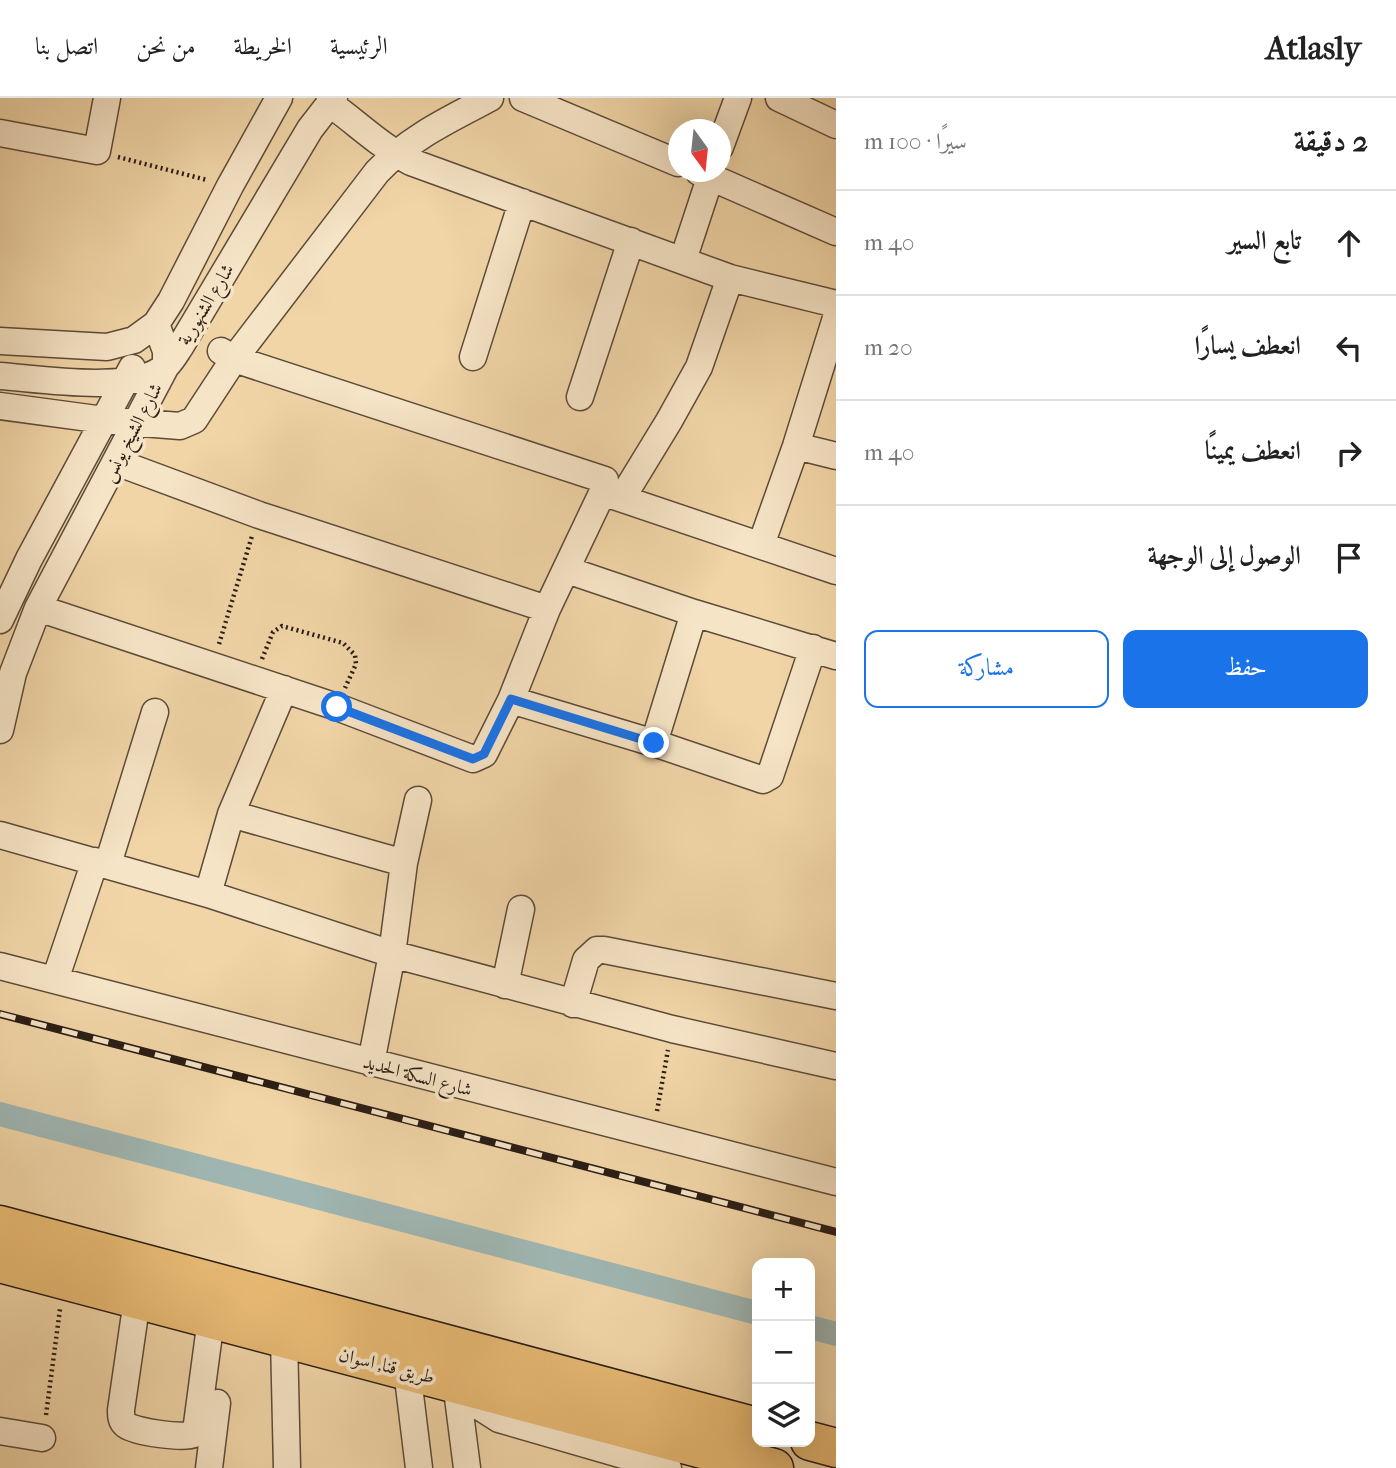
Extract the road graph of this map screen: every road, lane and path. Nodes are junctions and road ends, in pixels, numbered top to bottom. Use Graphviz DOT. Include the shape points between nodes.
graph roads {
  1 [pos="107,98"];
  2 [pos="279,98"];
  3 [pos="490,98"];
  4 [pos="523,98"];
  5 [pos="738,98"];
  6 [pos="779,98"];
  7 [pos="331,100"];
  8 [pos="730,119"];
  9 [pos="836,125"];
  10 [pos="0,133"];
  11 [pos="96,151"];
  12 [pos="394,154"];
  13 [pos="668,159"];
  14 [pos="705,182"];
  15 [pos="727,182"];
  16 [pos="230,186"];
  17 [pos="522,201"];
  18 [pos="836,232"];
  19 [pos="631,241"];
  20 [pos="683,260"];
  21 [pos="730,278"];
  22 [pos="836,304"];
  23 [pos="836,318"];
  24 [pos="156,324"];
  25 [pos="0,341"];
  26 [pos="227,355"];
  27 [pos="473,356"];
  28 [pos="166,366"];
  29 [pos="0,376"];
  30 [pos="125,381"];
  31 [pos="580,397"];
  32 [pos="0,405"];
  33 [pos="104,420"];
  34 [pos="137,423"];
  35 [pos="796,446"];
  36 [pos="836,456"];
  37 [pos="116,462"];
  38 [pos="612,495"];
  39 [pos="259,515"];
  40 [pos="761,545"];
  41 [pos="567,570"];
  42 [pos="836,571"];
  43 [pos="38,608"];
  44 [pos="547,609"];
  45 [pos="694,613"];
  46 [pos="0,620"];
  47 [pos="824,652"];
  48 [pos="212,665"];
  49 [pos="254,679"];
  50 [pos="285,689"];
  51 [pos="511,699"];
  52 [pos="337,707"];
  53 [pos="155,712"];
  54 [pos="0,730"];
  55 [pos="654,743"];
  56 [pos="418,800"];
  57 [pos="231,814"];
  58 [pos="0,835"];
  59 [pos="101,862"];
  60 [pos="404,863"];
  61 [pos="208,894"];
  62 [pos="521,909"];
  63 [pos="392,954"];
  64 [pos="0,966"];
  65 [pos="55,980"];
  66 [pos="505,985"];
  67 [pos="836,996"];
  68 [pos="573,1004"];
  69 [pos="672,1029"];
  70 [pos="371,1063"];
  71 [pos="836,1066"];
  72 [pos="652,1136"];
  73 [pos="836,1182"];
  74 [pos="0,1225"];
  75 [pos="0,1264"];
  76 [pos="63,1280"];
  77 [pos="140,1282"];
  78 [pos="221,1303"];
  79 [pos="284,1338"];
  80 [pos="407,1370"];
  81 [pos="456,1382"];
  82 [pos="752,1426"];
  83 [pos="0,1432"];
  84 [pos="42,1438"];
  85 [pos="815,1442"];
  86 [pos="836,1448"];
  87 [pos="209,1468"];
  88 [pos="287,1468"];
  89 [pos="419,1468"];
  90 [pos="467,1468"];
  91 [pos="668,1468"];
  92 [pos="774,1468"];
  1 -- 11 [label="street"];
  2 -- 16 [label="street, شارع الشنهورية"];
  3 -- 12 [label="street"];
  4 -- 13 [label="street"];
  5 -- 8 [label="street"];
  6 -- 9 [label="street"];
  7 -- 12 [label="street"];
  7 -- 28 [label="street, شارع الشنهورية"];
  10 -- 11 [label="street"];
  11 -- 16 [label="path"];
  12 -- 17 [label="street"];
  12 -- 26 [label="street"];
  14 -- 20 [label="street"];
  15 -- 18 [label="street"];
  16 -- 24 [label="street, شارع الشنهورية"];
  17 -- 19 [label="street"];
  17 -- 27 [label="street"];
  19 -- 20 [label="street"];
  19 -- 31 [label="street"];
  20 -- 21 [label="street"];
  21 -- 22 [label="street"];
  21 -- 38 [label="street" via="699,367"];
  23 -- 35 [label="street"];
  24 -- 25 [label="street, شارع الشنهورية" via="134,340 107,348"];
  24 -- 28 [label="street, شارع الشيخ يونس"];
  24 -- 30 [label="street, شارع الشيخ يونس"];
  26 -- 34 [label="street" via="188,425"];
  26 -- 38 [label="street" via="600,477"];
  28 -- 30 [label="street, شارع الشنهورية"];
  28 -- 34 [label="street, شارع الشيخ يونس"];
  29 -- 30 [label="street, شارع الشنهورية" via="101,384"];
  30 -- 33 [label="street, شارع الشيخ يونس"];
  32 -- 33 [label="street"];
  33 -- 34 [label="street"];
  33 -- 46 [label="street, شارع الشيخ يونس"];
  34 -- 37 [label="street, شارع الشيخ يونس"];
  35 -- 36 [label="street"];
  35 -- 40 [label="street"];
  37 -- 39 [label="street"];
  37 -- 43 [label="street, شارع الشيخ يونس"];
  38 -- 40 [label="street"];
  38 -- 41 [label="street"];
  39 -- 44 [label="street"];
  39 -- 48 [label="path"];
  40 -- 42 [label="street"];
  41 -- 44 [label="street"];
  41 -- 45 [label="street"];
  43 -- 48 [label="street"];
  43 -- 54 [label="street, شارع الشيخ يونس" via="13,673"];
  44 -- 51 [label="street"];
  45 -- 47 [label="street"];
  45 -- 55 [label="street"];
  47 -- 55 [label="street" via="768,779 758,780"];
  48 -- 49 [label="street"];
  49 -- 50 [label="street"];
  49 -- 52 [label="path" via="273,632 282,626 342,643 355,655 356,664"];
  50 -- 52 [label="street"];
  50 -- 57 [label="street"];
  51 -- 52 [label="street" via="484,754 473,759"];
  51 -- 55 [label="street"];
  53 -- 59 [label="street"];
  56 -- 60 [label="street"];
  57 -- 60 [label="street"];
  57 -- 61 [label="street"];
  58 -- 59 [label="street"];
  59 -- 61 [label="street"];
  59 -- 65 [label="street"];
  60 -- 63 [label="street"];
  61 -- 63 [label="street"];
  62 -- 66 [label="street"];
  63 -- 66 [label="street"];
  63 -- 70 [label="street"];
  64 -- 65 [label="street, شارع السكة الحديد"];
  65 -- 70 [label="street, شارع السكة الحديد"];
  66 -- 68 [label="street"];
  67 -- 68 [label="street" via="597,950 586,960"];
  68 -- 69 [label="street"];
  69 -- 71 [label="street"];
  69 -- 72 [label="path"];
  70 -- 72 [label="street, شارع السكة الحديد"];
  72 -- 73 [label="street, شارع السكة الحديد"];
  74 -- 77 [label="highway, طريق قنا, اسوان"];
  75 -- 76 [label="highway, طريق قنا, اسوان"];
  76 -- 77 [label="highway, طريق قنا, اسوان"];
  76 -- 84 [label="path"];
  77 -- 78 [label="highway, طريق قنا, اسوان"];
  77 -- 78 [label="street" via="121,1415 130,1427 184,1437 194,1433"];
  78 -- 79 [label="highway, طريق قنا, اسوان"];
  78 -- 82 [label="highway, طريق قنا, اسوان"];
  78 -- 87 [label="street"];
  79 -- 80 [label="highway, طريق قنا, اسوان"];
  79 -- 88 [label="street"];
  80 -- 81 [label="highway, طريق قنا, اسوان"];
  80 -- 89 [label="street"];
  81 -- 90 [label="street"];
  81 -- 91 [label="street" via="474,1403 499,1419"];
  81 -- 92 [label="highway, طريق قنا, اسوان"];
  83 -- 84 [label="street"];
  85 -- 86 [label="highway"];
}
